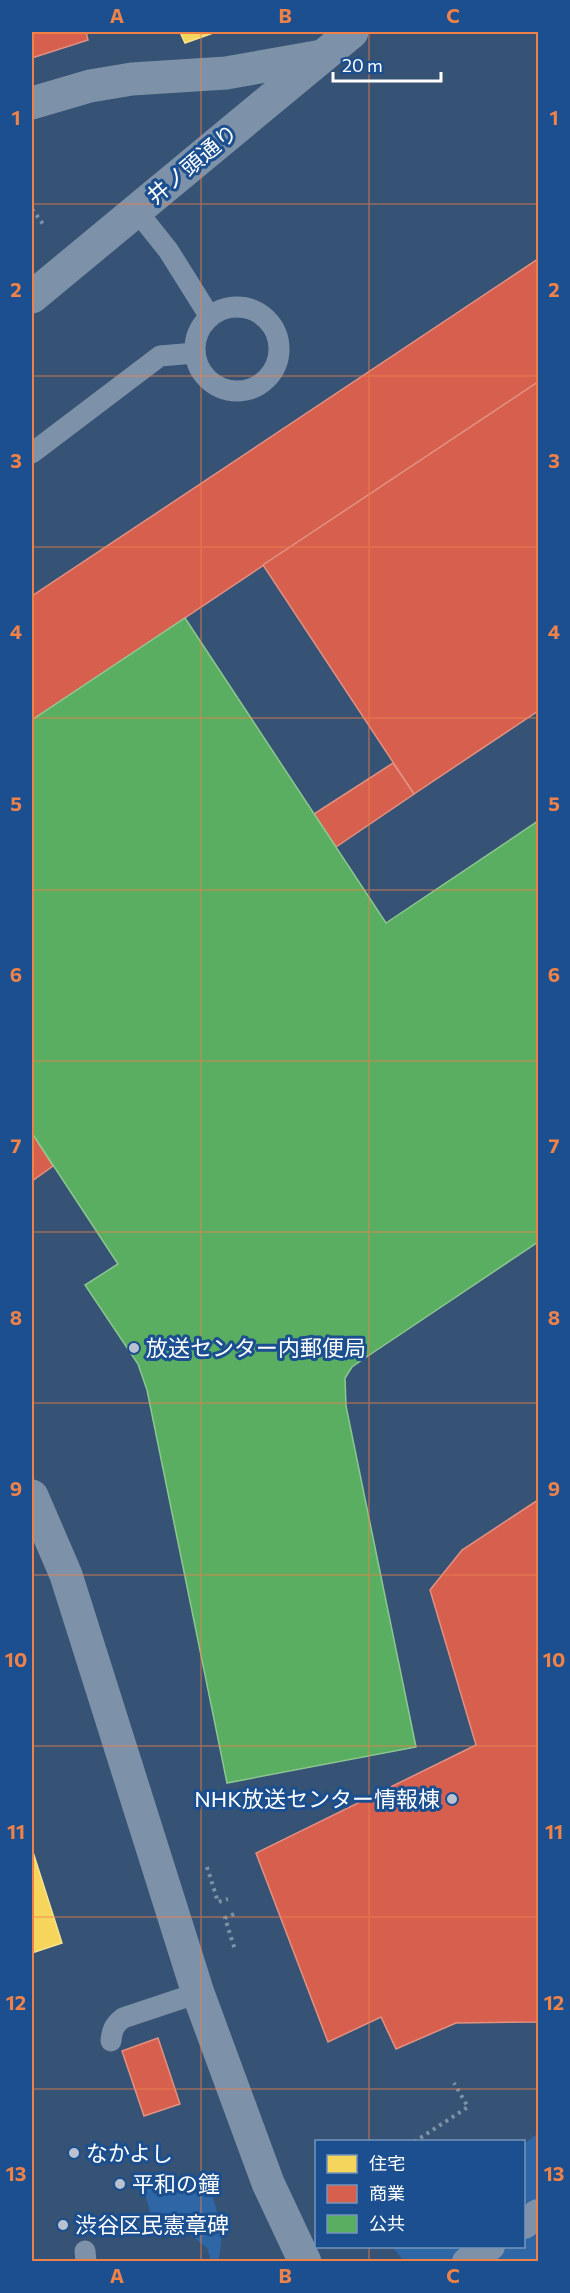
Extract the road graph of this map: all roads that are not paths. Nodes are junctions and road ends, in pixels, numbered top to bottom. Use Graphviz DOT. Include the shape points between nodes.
graph roads {
  1 [pos="351,32"];
  2 [pos="322,56"];
  3 [pos="32,103"];
  4 [pos="136,210"];
  5 [pos="32,297"];
  6 [pos="210,317"];
  7 [pos="195,353"];
  8 [pos="32,453"];
  9 [pos="32,1496"];
  10 [pos="198,1993"];
  11 [pos="111,2041"];
  12 [pos="538,2214"];
  13 [pos="525,2223"];
  14 [pos="488,2248"];
  15 [pos="305,2262"];
  16 [pos="467,2262"];
  1 -- 2 [label="street, 井ノ頭通り"];
  2 -- 3 [label="street" via="226,73 132,79"];
  2 -- 4 [label="street, 井ノ頭通り"];
  4 -- 5 [label="street, 井ノ頭通り"];
  4 -- 6 [label="lane" via="168,250"];
  6 -- 7 [label="lane" via="201,327"];
  6 -- 7 [label="lane" via="236,307 262,315 277,338 279,352 275,365 257,386 230,391 206,378"];
  7 -- 8 [label="lane" via="160,356"];
  9 -- 10 [label="street" via="66,1575"];
  10 -- 11 [label="lane" via="123,2018 112,2030"];
  10 -- 15 [label="street" via="268,2183"];
  12 -- 13 [label="street"];
  14 -- 16 [label="street"];
}
